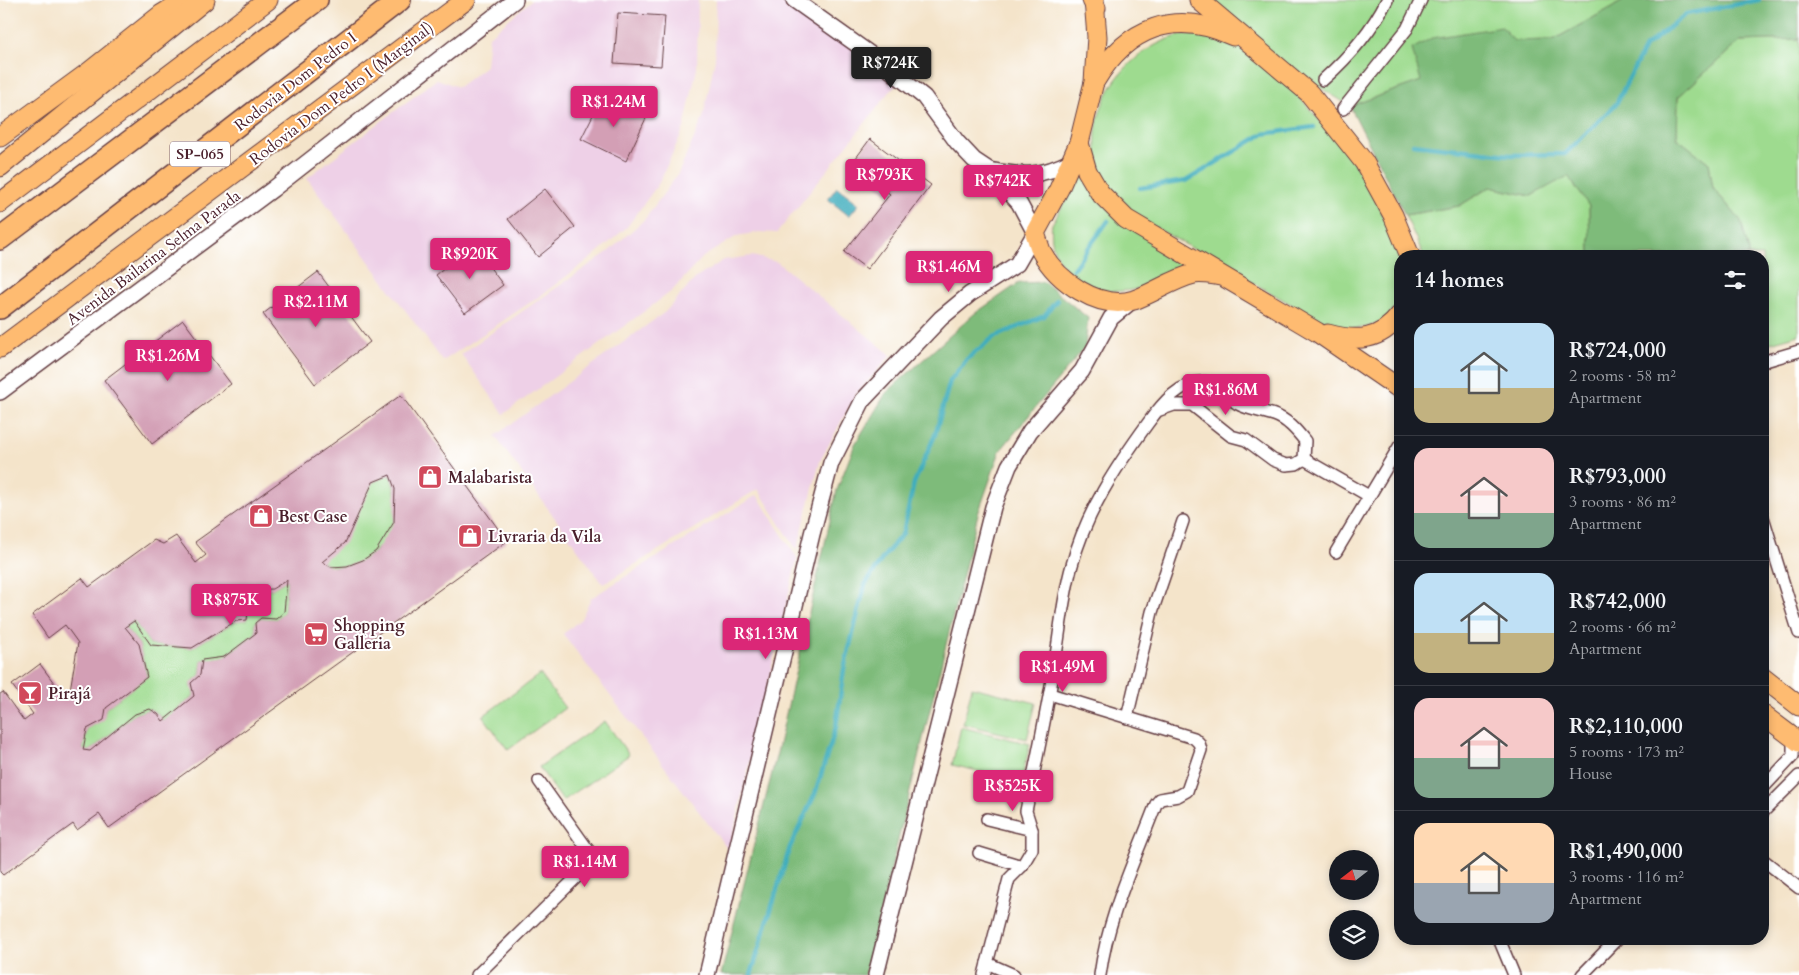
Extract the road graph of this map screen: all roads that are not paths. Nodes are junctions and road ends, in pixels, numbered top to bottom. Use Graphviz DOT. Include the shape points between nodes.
graph roads {
  1 [pos="185,0"];
  2 [pos="205,0"];
  3 [pos="268,0"];
  4 [pos="317,0"];
  5 [pos="400,0"];
  6 [pos="466,0"];
  7 [pos="515,0"];
  8 [pos="794,0"];
  9 [pos="1199,0"];
  10 [pos="1387,0"];
  11 [pos="1421,0"];
  12 [pos="1094,3"];
  13 [pos="1256,48"];
  14 [pos="1323,80"];
  15 [pos="1094,82"];
  16 [pos="1343,109"];
  17 [pos="0,137"];
  18 [pos="1080,143"];
  19 [pos="1072,161"];
  20 [pos="0,167"];
  21 [pos="989,170"];
  22 [pos="0,203"];
  23 [pos="1035,233"];
  24 [pos="0,238"];
  25 [pos="1408,250"];
  26 [pos="1222,276"];
  27 [pos="1133,300"];
  28 [pos="0,308"];
  29 [pos="1394,321"];
  30 [pos="1317,332"];
  31 [pos="0,348"];
  32 [pos="1799,351"];
  33 [pos="1769,360"];
  34 [pos="1394,385"];
  35 [pos="0,392"];
  36 [pos="1158,411"];
  37 [pos="1394,454"];
  38 [pos="1304,459"];
  39 [pos="1369,496"];
  40 [pos="1183,521"];
  41 [pos="1769,538"];
  42 [pos="1336,552"];
  43 [pos="1799,633"];
  44 [pos="1769,682"];
  45 [pos="1050,694"];
  46 [pos="1799,706"];
  47 [pos="1127,718"];
  48 [pos="1769,718"];
  49 [pos="1797,735"];
  50 [pos="1799,776"];
  51 [pos="539,781"];
  52 [pos="1769,782"];
  53 [pos="1769,806"];
  54 [pos="987,819"];
  55 [pos="1032,830"];
  56 [pos="979,853"];
  57 [pos="1769,864"];
  58 [pos="1022,866"];
  59 [pos="1799,888"];
  60 [pos="1502,945"];
  61 [pos="1611,945"];
  62 [pos="987,963"];
  63 [pos="477,975"];
  64 [pos="707,975"];
  65 [pos="876,975"];
  66 [pos="984,975"];
  67 [pos="1014,975"];
  68 [pos="1100,975"];
  69 [pos="1514,975"];
  70 [pos="1582,975"];
  1 -- 17 [label="main road"];
  2 -- 20 [label="main road"];
  3 -- 22 [label="main road"];
  4 -- 24 [label="highway"];
  5 -- 28 [label="highway, Rodovia Dom Pedro I / SP-065"];
  6 -- 31 [label="main road, Rodovia Dom Pedro I (Marginal) / SP-065"];
  7 -- 35 [label="street, Avenida Bailarina Selma Parada" via="273,189"];
  8 -- 21 [label="street" via="924,97 957,142"];
  9 -- 13 [label="main road"];
  10 -- 14 [label="street" via="1374,26 1347,59"];
  11 -- 16 [label="street" via="1407,29"];
  12 -- 15 [label="main road" via="1097,37"];
  13 -- 15 [label="main road" via="1213,27 1179,23 1158,27 1142,32 1117,50"];
  13 -- 25 [label="main road" via="1309,93 1364,162 1393,215"];
  15 -- 18 [label="main road"];
  18 -- 19 [label="main road"];
  18 -- 26 [label="main road" via="1088,171 1100,193 1126,219"];
  19 -- 21 [label="street" via="1040,175 1019,176"];
  19 -- 23 [label="main road"];
  21 -- 23 [label="street" via="1019,202"];
  23 -- 27 [label="main road" via="1041,251 1069,283 1098,298 1119,303"];
  23 -- 64 [label="street" via="1016,264 970,294 941,318 863,400 831,463"];
  26 -- 27 [label="main road" via="1195,274"];
  26 -- 30 [label="main road"];
  27 -- 65 [label="street" via="1111,318 1082,371 1030,431 1009,466 993,507"];
  29 -- 30 [label="main road" via="1384,330 1359,340"];
  30 -- 34 [label="main road"];
  32 -- 33 [label="street"];
  36 -- 38 [label="street" via="1174,405 1192,405 1231,436 1246,440 1273,460 1286,465"];
  36 -- 38 [label="street" via="1172,394 1190,385 1208,382 1224,390 1237,403 1276,416 1293,426 1305,441"];
  36 -- 45 [label="street" via="1116,466 1090,516 1071,566"];
  37 -- 39 [label="street"];
  38 -- 39 [label="street"];
  39 -- 42 [label="street"];
  40 -- 47 [label="street" via="1152,612"];
  41 -- 43 [label="street"];
  44 -- 46 [label="main road"];
  45 -- 47 [label="street"];
  45 -- 55 [label="street" via="1026,811"];
  47 -- 68 [label="street" via="1194,738 1201,750 1187,791 1156,804 1115,910 1104,946"];
  48 -- 49 [label="main road"];
  49 -- 52 [label="street" via="1794,756"];
  50 -- 53 [label="street"];
  51 -- 63 [label="street" via="591,854 591,862"];
  54 -- 55 [label="street"];
  55 -- 58 [label="street" via="1032,849"];
  56 -- 58 [label="street"];
  57 -- 59 [label="street"];
  58 -- 62 [label="street" via="1009,879"];
  60 -- 69 [label="street"];
  61 -- 70 [label="street"];
  62 -- 66 [label="street"];
  62 -- 67 [label="street"];
}
